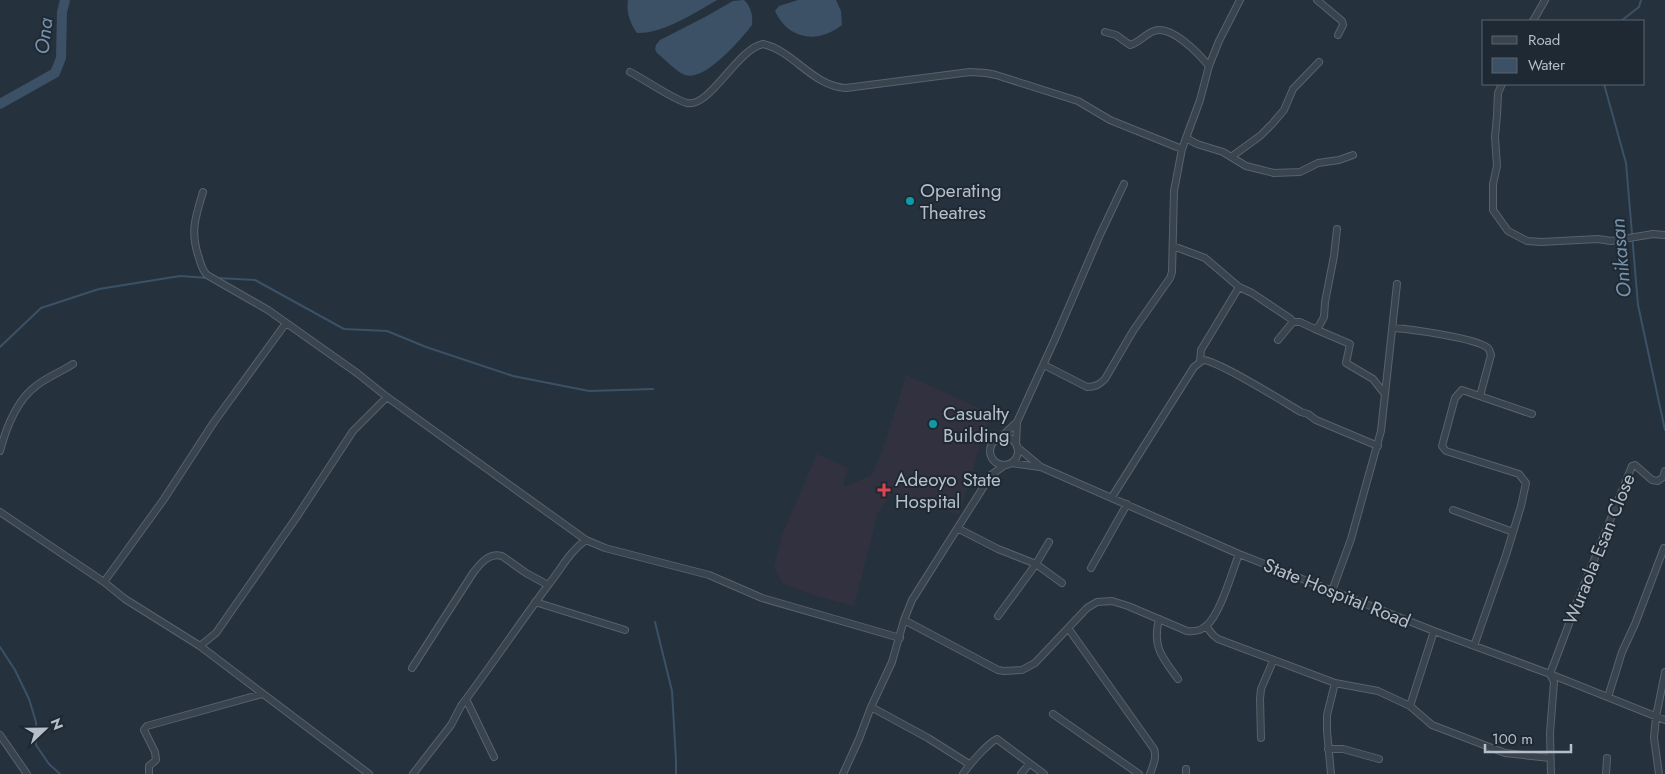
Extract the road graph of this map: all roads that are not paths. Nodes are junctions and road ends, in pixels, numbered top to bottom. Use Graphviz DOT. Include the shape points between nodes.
graph roads {
  1 [pos="1240,0"];
  2 [pos="1317,0"];
  3 [pos="1545,0"];
  4 [pos="1534,20"];
  5 [pos="1105,32"];
  6 [pos="1338,34"];
  7 [pos="1319,62"];
  8 [pos="1210,66"];
  9 [pos="630,72"];
  10 [pos="1502,85"];
  11 [pos="1186,138"];
  12 [pos="1182,149"];
  13 [pos="1353,155"];
  14 [pos="1231,157"];
  15 [pos="1124,184"];
  16 [pos="203,192"];
  17 [pos="1337,229"];
  18 [pos="1665,235"];
  19 [pos="1173,246"];
  20 [pos="1397,284"];
  21 [pos="1238,287"];
  22 [pos="1292,322"];
  23 [pos="286,323"];
  24 [pos="1393,328"];
  25 [pos="1315,329"];
  26 [pos="1278,340"];
  27 [pos="1200,361"];
  28 [pos="73,364"];
  29 [pos="1044,365"];
  30 [pos="1384,393"];
  31 [pos="1480,396"];
  32 [pos="386,397"];
  33 [pos="1532,414"];
  34 [pos="1017,422"];
  35 [pos="1000,438"];
  36 [pos="1017,445"];
  37 [pos="1378,446"];
  38 [pos="0,451"];
  39 [pos="993,458"];
  40 [pos="1008,464"];
  41 [pos="1042,467"];
  42 [pos="1665,471"];
  43 [pos="991,475"];
  44 [pos="1112,497"];
  45 [pos="1127,504"];
  46 [pos="1453,510"];
  47 [pos="0,512"];
  48 [pos="959,528"];
  49 [pos="1513,532"];
  50 [pos="586,540"];
  51 [pos="1049,542"];
  52 [pos="1664,548"];
  53 [pos="1239,554"];
  54 [pos="1036,564"];
  55 [pos="1090,568"];
  56 [pos="104,582"];
  57 [pos="1062,583"];
  58 [pos="548,585"];
  59 [pos="1332,591"];
  60 [pos="535,602"];
  61 [pos="998,616"];
  62 [pos="1160,619"];
  63 [pos="904,620"];
  64 [pos="1206,626"];
  65 [pos="1068,628"];
  66 [pos="625,630"];
  67 [pos="1434,631"];
  68 [pos="900,638"];
  69 [pos="200,646"];
  70 [pos="1474,646"];
  71 [pos="1273,660"];
  72 [pos="412,668"];
  73 [pos="1665,672"];
  74 [pos="1550,674"];
  75 [pos="1178,679"];
  76 [pos="1335,683"];
  77 [pos="262,694"];
  78 [pos="1608,697"];
  79 [pos="466,700"];
  80 [pos="1410,706"];
  81 [pos="871,707"];
  82 [pos="1053,714"];
  83 [pos="1656,717"];
  84 [pos="1665,720"];
  85 [pos="0,735"];
  86 [pos="1261,738"];
  87 [pos="1328,749"];
  88 [pos="494,756"];
  89 [pos="1550,758"];
  90 [pos="1607,758"];
  91 [pos="1379,759"];
  92 [pos="969,764"];
  93 [pos="1029,764"];
  94 [pos="26,774"];
  95 [pos="149,774"];
  96 [pos="369,774"];
  97 [pos="413,774"];
  98 [pos="843,774"];
  99 [pos="963,774"];
  100 [pos="1021,774"];
  101 [pos="1044,774"];
  102 [pos="1139,774"];
  103 [pos="1150,774"];
  104 [pos="1331,774"];
  105 [pos="1551,774"];
  106 [pos="1606,774"];
  107 [pos="1658,774"];
  1 -- 8 [label="street"];
  2 -- 6 [label="street" via="1342,21"];
  3 -- 4 [label="street"];
  5 -- 8 [label="street" via="1130,45 1155,30 1164,30 1187,44"];
  7 -- 14 [label="street" via="1293,90 1284,110 1273,123"];
  8 -- 11 [label="street"];
  9 -- 12 [label="street" via="683,102 693,104 713,90 747,52 764,44 776,48 806,71 838,87 970,72 986,73 1078,101 1110,120"];
  10 -- 18 [label="street" via="1496,115 1497,166 1493,210 1508,231 1526,241 1541,242 1611,241"];
  11 -- 12 [label="street"];
  11 -- 14 [label="street"];
  12 -- 19 [label="street" via="1174,191"];
  13 -- 14 [label="street" via="1288,173 1267,172 1246,166"];
  15 -- 29 [label="street"];
  16 -- 23 [label="street" via="194,219 193,235 203,270"];
  17 -- 25 [label="street" via="1324,317"];
  19 -- 21 [label="street" via="1205,258"];
  19 -- 29 [label="street" via="1170,278 1100,384 1087,387"];
  20 -- 24 [label="street"];
  21 -- 22 [label="street" via="1252,293"];
  21 -- 27 [label="street" via="1201,350"];
  22 -- 25 [label="street"];
  22 -- 26 [label="street"];
  23 -- 32 [label="street"];
  23 -- 56 [label="street"];
  24 -- 30 [label="street"];
  24 -- 31 [label="street" via="1447,336 1487,348 1491,355"];
  25 -- 30 [label="street" via="1350,344 1346,363 1373,379"];
  27 -- 37 [label="street" via="1208,360 1316,420"];
  27 -- 44 [label="street"];
  28 -- 38 [label="street" via="35,386 29,393 6,429"];
  29 -- 34 [label="street"];
  30 -- 37 [label="street"];
  31 -- 33 [label="street"];
  31 -- 49 [label="street" via="1459,392 1442,446 1518,474 1524,480 1526,490"];
  32 -- 50 [label="street"];
  32 -- 69 [label="street" via="353,431 216,632"];
  34 -- 35 [label="street"];
  34 -- 36 [label="street"];
  35 -- 36 [label="street" via="1007,438"];
  35 -- 39 [label="street" via="991,448"];
  36 -- 40 [label="street" via="1018,454"];
  36 -- 41 [label="street, State Hospital Road"];
  37 -- 59 [label="street"];
  39 -- 40 [label="street" via="998,463"];
  39 -- 43 [label="street"];
  40 -- 41 [label="street"];
  40 -- 43 [label="street"];
  41 -- 44 [label="street, State Hospital Road"];
  42 -- 74 [label="street, Wuraola Esan Close" via="1658,481 1652,480 1635,464 1632,466"];
  43 -- 48 [label="street"];
  44 -- 45 [label="street, State Hospital Road"];
  45 -- 53 [label="street, State Hospital Road"];
  45 -- 55 [label="street"];
  46 -- 49 [label="street"];
  47 -- 56 [label="street"];
  48 -- 54 [label="street"];
  48 -- 63 [label="street" via="912,600"];
  49 -- 70 [label="street"];
  50 -- 58 [label="street"];
  50 -- 68 [label="street" via="709,575 762,598"];
  51 -- 54 [label="street"];
  52 -- 78 [label="street" via="1622,652"];
  53 -- 59 [label="street, State Hospital Road"];
  53 -- 64 [label="street" via="1219,606"];
  54 -- 57 [label="street"];
  54 -- 61 [label="street"];
  56 -- 69 [label="street"];
  58 -- 60 [label="street"];
  58 -- 72 [label="street" via="502,556 491,556 473,573"];
  59 -- 67 [label="street, State Hospital Road"];
  60 -- 66 [label="street"];
  60 -- 79 [label="street"];
  62 -- 64 [label="street" via="1195,632"];
  62 -- 65 [label="street" via="1128,606 1104,601 1093,604"];
  62 -- 75 [label="street" via="1156,631 1158,650"];
  63 -- 65 [label="street" via="1004,671 1022,670 1035,664"];
  63 -- 68 [label="street"];
  64 -- 71 [label="street" via="1218,639"];
  65 -- 103 [label="street" via="1154,749 1155,760"];
  67 -- 70 [label="street, State Hospital Road"];
  67 -- 80 [label="street"];
  68 -- 81 [label="street"];
  69 -- 77 [label="street"];
  70 -- 74 [label="street, State Hospital Road"];
  71 -- 76 [label="street"];
  71 -- 86 [label="street" via="1261,689"];
  73 -- 83 [label="street"];
  74 -- 78 [label="street, State Hospital Road"];
  74 -- 89 [label="street" via="1554,682"];
  76 -- 80 [label="street" via="1378,691"];
  76 -- 87 [label="street" via="1327,714"];
  77 -- 95 [label="street" via="147,726 144,730 156,758 149,766"];
  77 -- 96 [label="street"];
  78 -- 83 [label="street, State Hospital Road"];
  79 -- 88 [label="street"];
  79 -- 97 [label="street"];
  80 -- 89 [label="street" via="1432,725 1505,753"];
  81 -- 92 [label="street"];
  81 -- 98 [label="street"];
  82 -- 102 [label="street"];
  83 -- 84 [label="street, State Hospital Road"];
  83 -- 107 [label="street" via="1654,738"];
  85 -- 94 [label="street"];
  87 -- 91 [label="street" via="1343,749"];
  87 -- 104 [label="street"];
  89 -- 105 [label="street"];
  90 -- 106 [label="street"];
  92 -- 93 [label="street" via="998,739"];
  92 -- 99 [label="street"];
  93 -- 100 [label="street"];
  93 -- 101 [label="street"];
}
